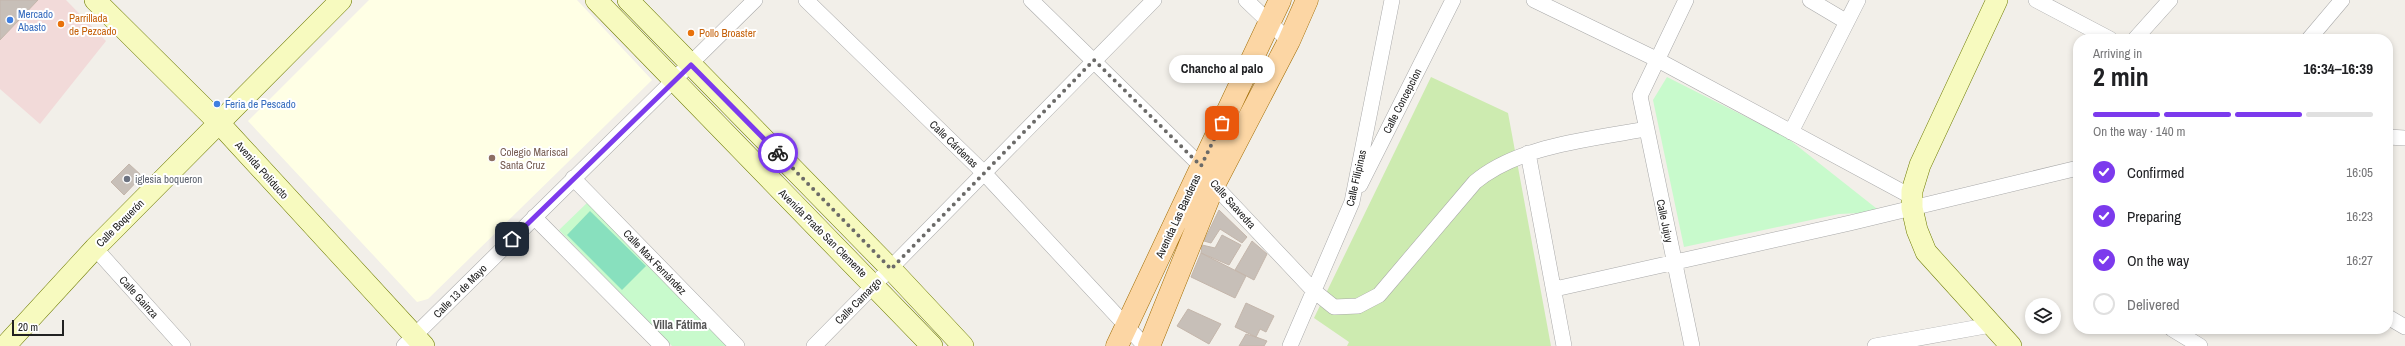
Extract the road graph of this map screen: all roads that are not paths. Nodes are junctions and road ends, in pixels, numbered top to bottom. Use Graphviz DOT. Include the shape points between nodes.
graph roads {
  1 [pos="95,0"];
  2 [pos="596,0"];
  3 [pos="628,0"];
  4 [pos="755,0"];
  5 [pos="806,0"];
  6 [pos="1031,0"];
  7 [pos="1154,0"];
  8 [pos="1246,0"];
  9 [pos="1280,0"];
  10 [pos="1307,0"];
  11 [pos="1392,0"];
  12 [pos="1453,0"];
  13 [pos="1534,0"];
  14 [pos="1686,0"];
  15 [pos="1810,0"];
  16 [pos="1858,0"];
  17 [pos="1997,0"];
  18 [pos="2036,0"];
  19 [pos="2170,0"];
  20 [pos="2342,0"];
  21 [pos="337,1"];
  22 [pos="1847,22"];
  23 [pos="1270,24"];
  24 [pos="2101,34"];
  25 [pos="2139,34"];
  26 [pos="2312,34"];
  27 [pos="1288,41"];
  28 [pos="1656,59"];
  29 [pos="1094,60"];
  30 [pos="691,65"];
  31 [pos="673,81"];
  32 [pos="219,123"];
  33 [pos="1645,129"];
  34 [pos="1791,132"];
  35 [pos="2393,137"];
  36 [pos="2405,138"];
  37 [pos="1528,153"];
  38 [pos="1201,166"];
  39 [pos="2073,169"];
  40 [pos="985,174"];
  41 [pos="573,178"];
  42 [pos="1214,185"];
  43 [pos="1352,202"];
  44 [pos="1912,203"];
  45 [pos="534,217"];
  46 [pos="95,248"];
  47 [pos="1674,263"];
  48 [pos="891,269"];
  49 [pos="873,285"];
  50 [pos="1555,289"];
  51 [pos="1314,290"];
  52 [pos="2393,319"];
  53 [pos="1991,325"];
  54 [pos="2405,327"];
  55 [pos="2180,334"];
  56 [pos="1122,337"];
  57 [pos="414,343"];
  58 [pos="5,346"];
  59 [pos="183,346"];
  60 [pos="662,346"];
  61 [pos="738,346"];
  62 [pos="814,346"];
  63 [pos="932,346"];
  64 [pos="963,346"];
  65 [pos="1145,346"];
  66 [pos="1149,346"];
  67 [pos="1290,346"];
  68 [pos="1564,346"];
  69 [pos="1692,346"];
  70 [pos="1875,346"];
  71 [pos="2011,346"];
  72 [pos="2200,346"];
  1 -- 32 [label="street, Avenida Poliducto"];
  2 -- 31 [label="street, Avenida Prado San Clemente"];
  3 -- 30 [label="street, Avenida Prado San Clemente"];
  4 -- 30 [label="street, Calle 13 de Mayo"];
  5 -- 40 [label="street, Calle Cárdenas"];
  6 -- 29 [label="street, Calle Saavedra"];
  7 -- 29 [label="street, Calle Camargo"];
  8 -- 23 [label="street"];
  9 -- 23 [label="main road, Avenida Las Banderas"];
  10 -- 27 [label="main road, Avenida Las Banderas"];
  11 -- 43 [label="street, Calle Filipinas"];
  12 -- 43 [label="street, Calle Concepcion"];
  13 -- 28 [label="street"];
  14 -- 28 [label="street"];
  15 -- 22 [label="street"];
  16 -- 22 [label="street"];
  17 -- 44 [label="street" via="1920,165"];
  18 -- 24 [label="street"];
  19 -- 25 [label="street"];
  20 -- 26 [label="street"];
  21 -- 32 [label="street, Calle Boquerón"];
  22 -- 34 [label="street"];
  23 -- 27 [label="street"];
  23 -- 38 [label="main road, Avenida Las Banderas"];
  27 -- 42 [label="main road, Avenida Las Banderas"];
  28 -- 33 [label="street, Calle Jujuy" via="1640,96"];
  28 -- 34 [label="street"];
  29 -- 38 [label="street, Calle Saavedra"];
  29 -- 40 [label="street, Calle Camargo"];
  30 -- 31 [label="street, Calle 13 de Mayo"];
  30 -- 48 [label="street, Avenida Prado San Clemente"];
  31 -- 41 [label="street, Calle 13 de Mayo"];
  31 -- 49 [label="street, Avenida Prado San Clemente"];
  32 -- 46 [label="street, Calle Boquerón"];
  32 -- 57 [label="street, Avenida Poliducto"];
  33 -- 37 [label="street, Calle Saavedra"];
  33 -- 47 [label="street, Calle Jujuy"];
  34 -- 44 [label="street"];
  35 -- 36 [label="street"];
  37 -- 50 [label="street"];
  37 -- 51 [label="street, Calle Saavedra" via="1491,169 1475,182 1378,295 1358,306 1334,307"];
  38 -- 42 [label="street, Calle Saavedra"];
  38 -- 56 [label="main road, Avenida Las Banderas"];
  39 -- 44 [label="street"];
  40 -- 48 [label="street, Calle Camargo"];
  40 -- 56 [label="street, Calle Cárdenas"];
  41 -- 45 [label="street, Calle 13 de Mayo"];
  41 -- 61 [label="street, Calle Max Fernández"];
  42 -- 51 [label="street, Calle Saavedra"];
  42 -- 66 [label="main road, Avenida Las Banderas"];
  43 -- 51 [label="street, Calle Filipinas"];
  44 -- 47 [label="street"];
  44 -- 53 [label="street" via="1917,230 1926,252"];
  45 -- 57 [label="street, Calle 13 de Mayo"];
  45 -- 60 [label="street"];
  46 -- 58 [label="street, Calle Boquerón"];
  46 -- 59 [label="street, Calle Gainza"];
  47 -- 50 [label="street"];
  47 -- 69 [label="street, Calle Jujuy"];
  48 -- 49 [label="street, Calle Camargo"];
  48 -- 64 [label="street, Avenida Prado San Clemente"];
  49 -- 62 [label="street, Calle Camargo"];
  49 -- 63 [label="street, Avenida Prado San Clemente"];
  50 -- 68 [label="street"];
  51 -- 67 [label="street, Calle Filipinas"];
  52 -- 54 [label="street"];
  53 -- 70 [label="street"];
  53 -- 71 [label="street"];
  55 -- 72 [label="street"];
  56 -- 65 [label="street, Calle Cárdenas"];
}
